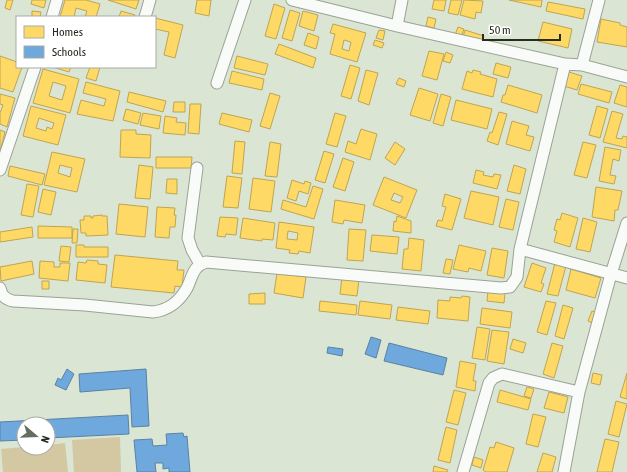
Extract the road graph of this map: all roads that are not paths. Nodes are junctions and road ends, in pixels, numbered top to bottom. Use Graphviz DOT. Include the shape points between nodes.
graph roads {
  1 [pos="57,0"];
  2 [pos="150,0"];
  3 [pos="246,0"];
  4 [pos="292,0"];
  5 [pos="402,0"];
  6 [pos="599,0"];
  7 [pos="52,16"];
  8 [pos="145,16"];
  9 [pos="397,26"];
  10 [pos="565,64"];
  11 [pos="582,65"];
  12 [pos="35,68"];
  13 [pos="627,77"];
  14 [pos="217,83"];
  15 [pos="197,168"];
  16 [pos="0,170"];
  17 [pos="627,223"];
  18 [pos="520,249"];
  19 [pos="200,264"];
  20 [pos="611,274"];
  21 [pos="627,278"];
  22 [pos="0,288"];
  23 [pos="579,392"];
  24 [pos="463,472"];
  25 [pos="564,472"];
  1 -- 7 [label="street"];
  2 -- 8 [label="street"];
  3 -- 14 [label="street"];
  4 -- 9 [label="street"];
  5 -- 9 [label="street"];
  6 -- 11 [label="street"];
  9 -- 10 [label="street"];
  10 -- 11 [label="street"];
  10 -- 18 [label="street"];
  11 -- 13 [label="street"];
  12 -- 16 [label="street"];
  15 -- 19 [label="street" via="188,238"];
  17 -- 20 [label="street"];
  18 -- 19 [label="street" via="517,277 510,287 501,288 206,262"];
  18 -- 20 [label="street"];
  19 -- 22 [label="street" via="195,268 187,288 179,299 164,311 13,301 3,297"];
  20 -- 21 [label="street"];
  20 -- 23 [label="street"];
  23 -- 24 [label="street" via="502,374 493,378 489,383"];
  23 -- 25 [label="street"];
}
